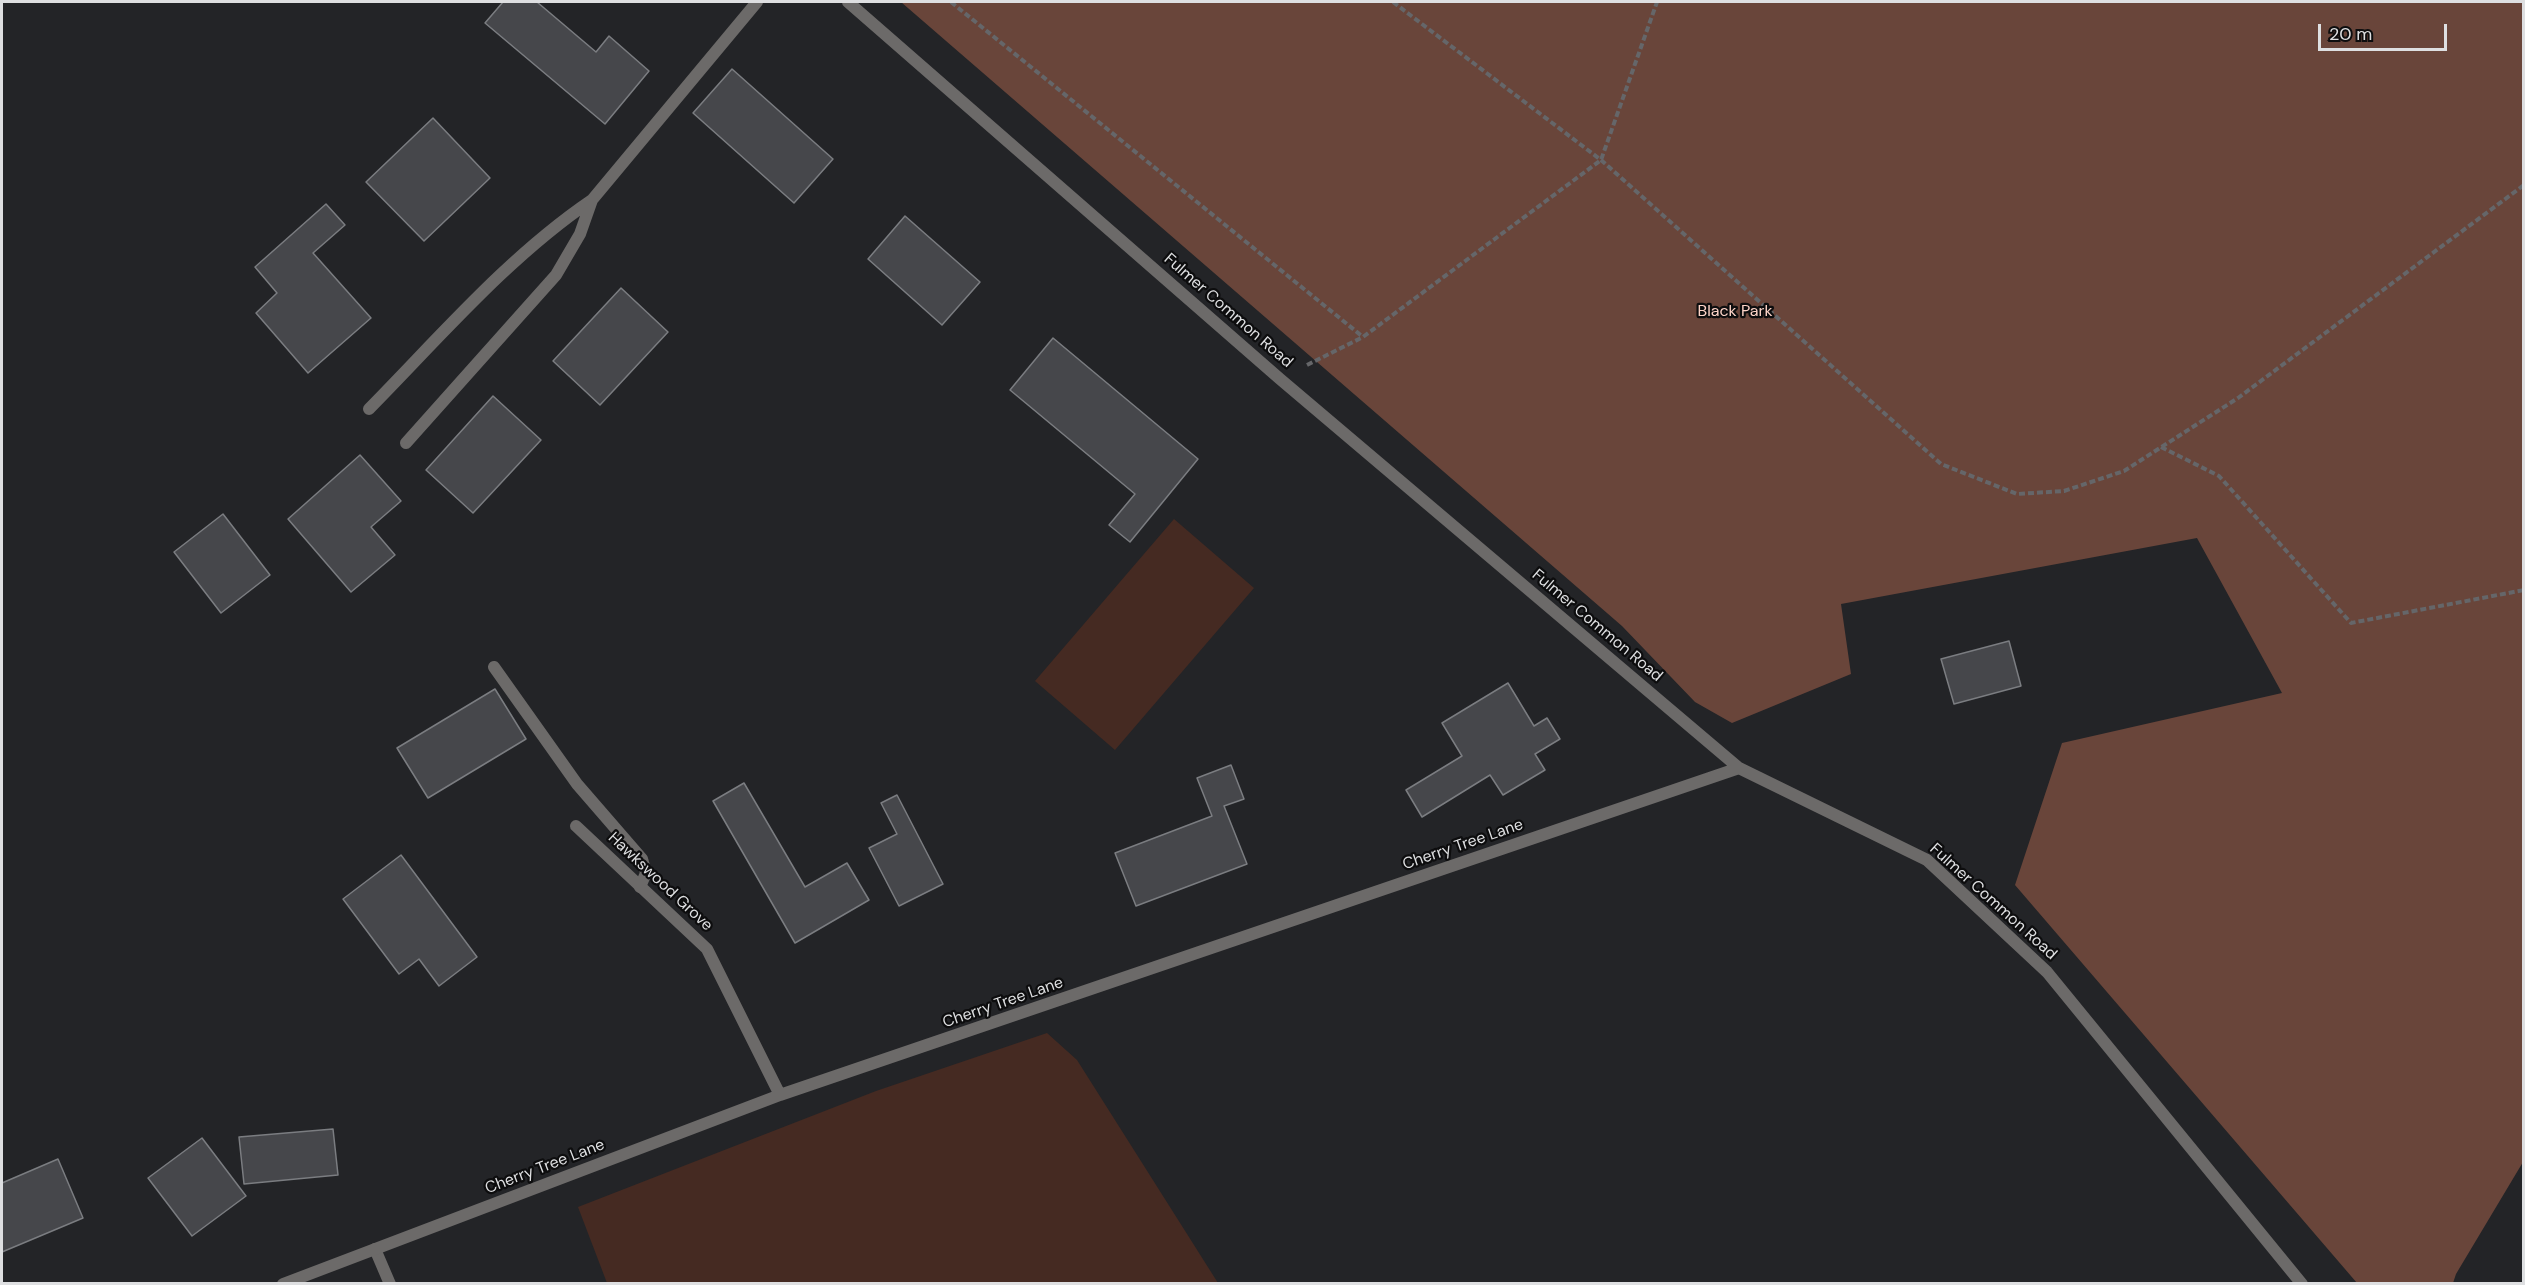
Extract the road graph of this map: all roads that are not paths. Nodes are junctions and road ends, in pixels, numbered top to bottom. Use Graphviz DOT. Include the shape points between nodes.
graph roads {
  1 [pos="758,2"];
  2 [pos="848,2"];
  3 [pos="592,200"];
  4 [pos="369,409"];
  5 [pos="406,443"];
  6 [pos="494,667"];
  7 [pos="1739,768"];
  8 [pos="576,826"];
  9 [pos="640,886"];
  10 [pos="780,1095"];
  11 [pos="375,1249"];
  12 [pos="284,1284"];
  13 [pos="390,1284"];
  14 [pos="2302,1284"];
  1 -- 3 [label="street"];
  2 -- 7 [label="street, Fulmer Common Road" via="1280,379"];
  3 -- 4 [label="street" via="558,222 523,253"];
  3 -- 5 [label="street" via="580,234 556,275"];
  6 -- 9 [label="street" via="577,784 642,860 646,873"];
  7 -- 10 [label="street, Cherry Tree Lane"];
  7 -- 14 [label="street, Fulmer Common Road" via="1927,860 2047,972"];
  8 -- 9 [label="street, Hawkswood Grove"];
  9 -- 10 [label="street, Hawkswood Grove" via="707,949"];
  10 -- 11 [label="street, Cherry Tree Lane"];
  11 -- 12 [label="street, Cherry Tree Lane"];
  11 -- 13 [label="street"];
}
